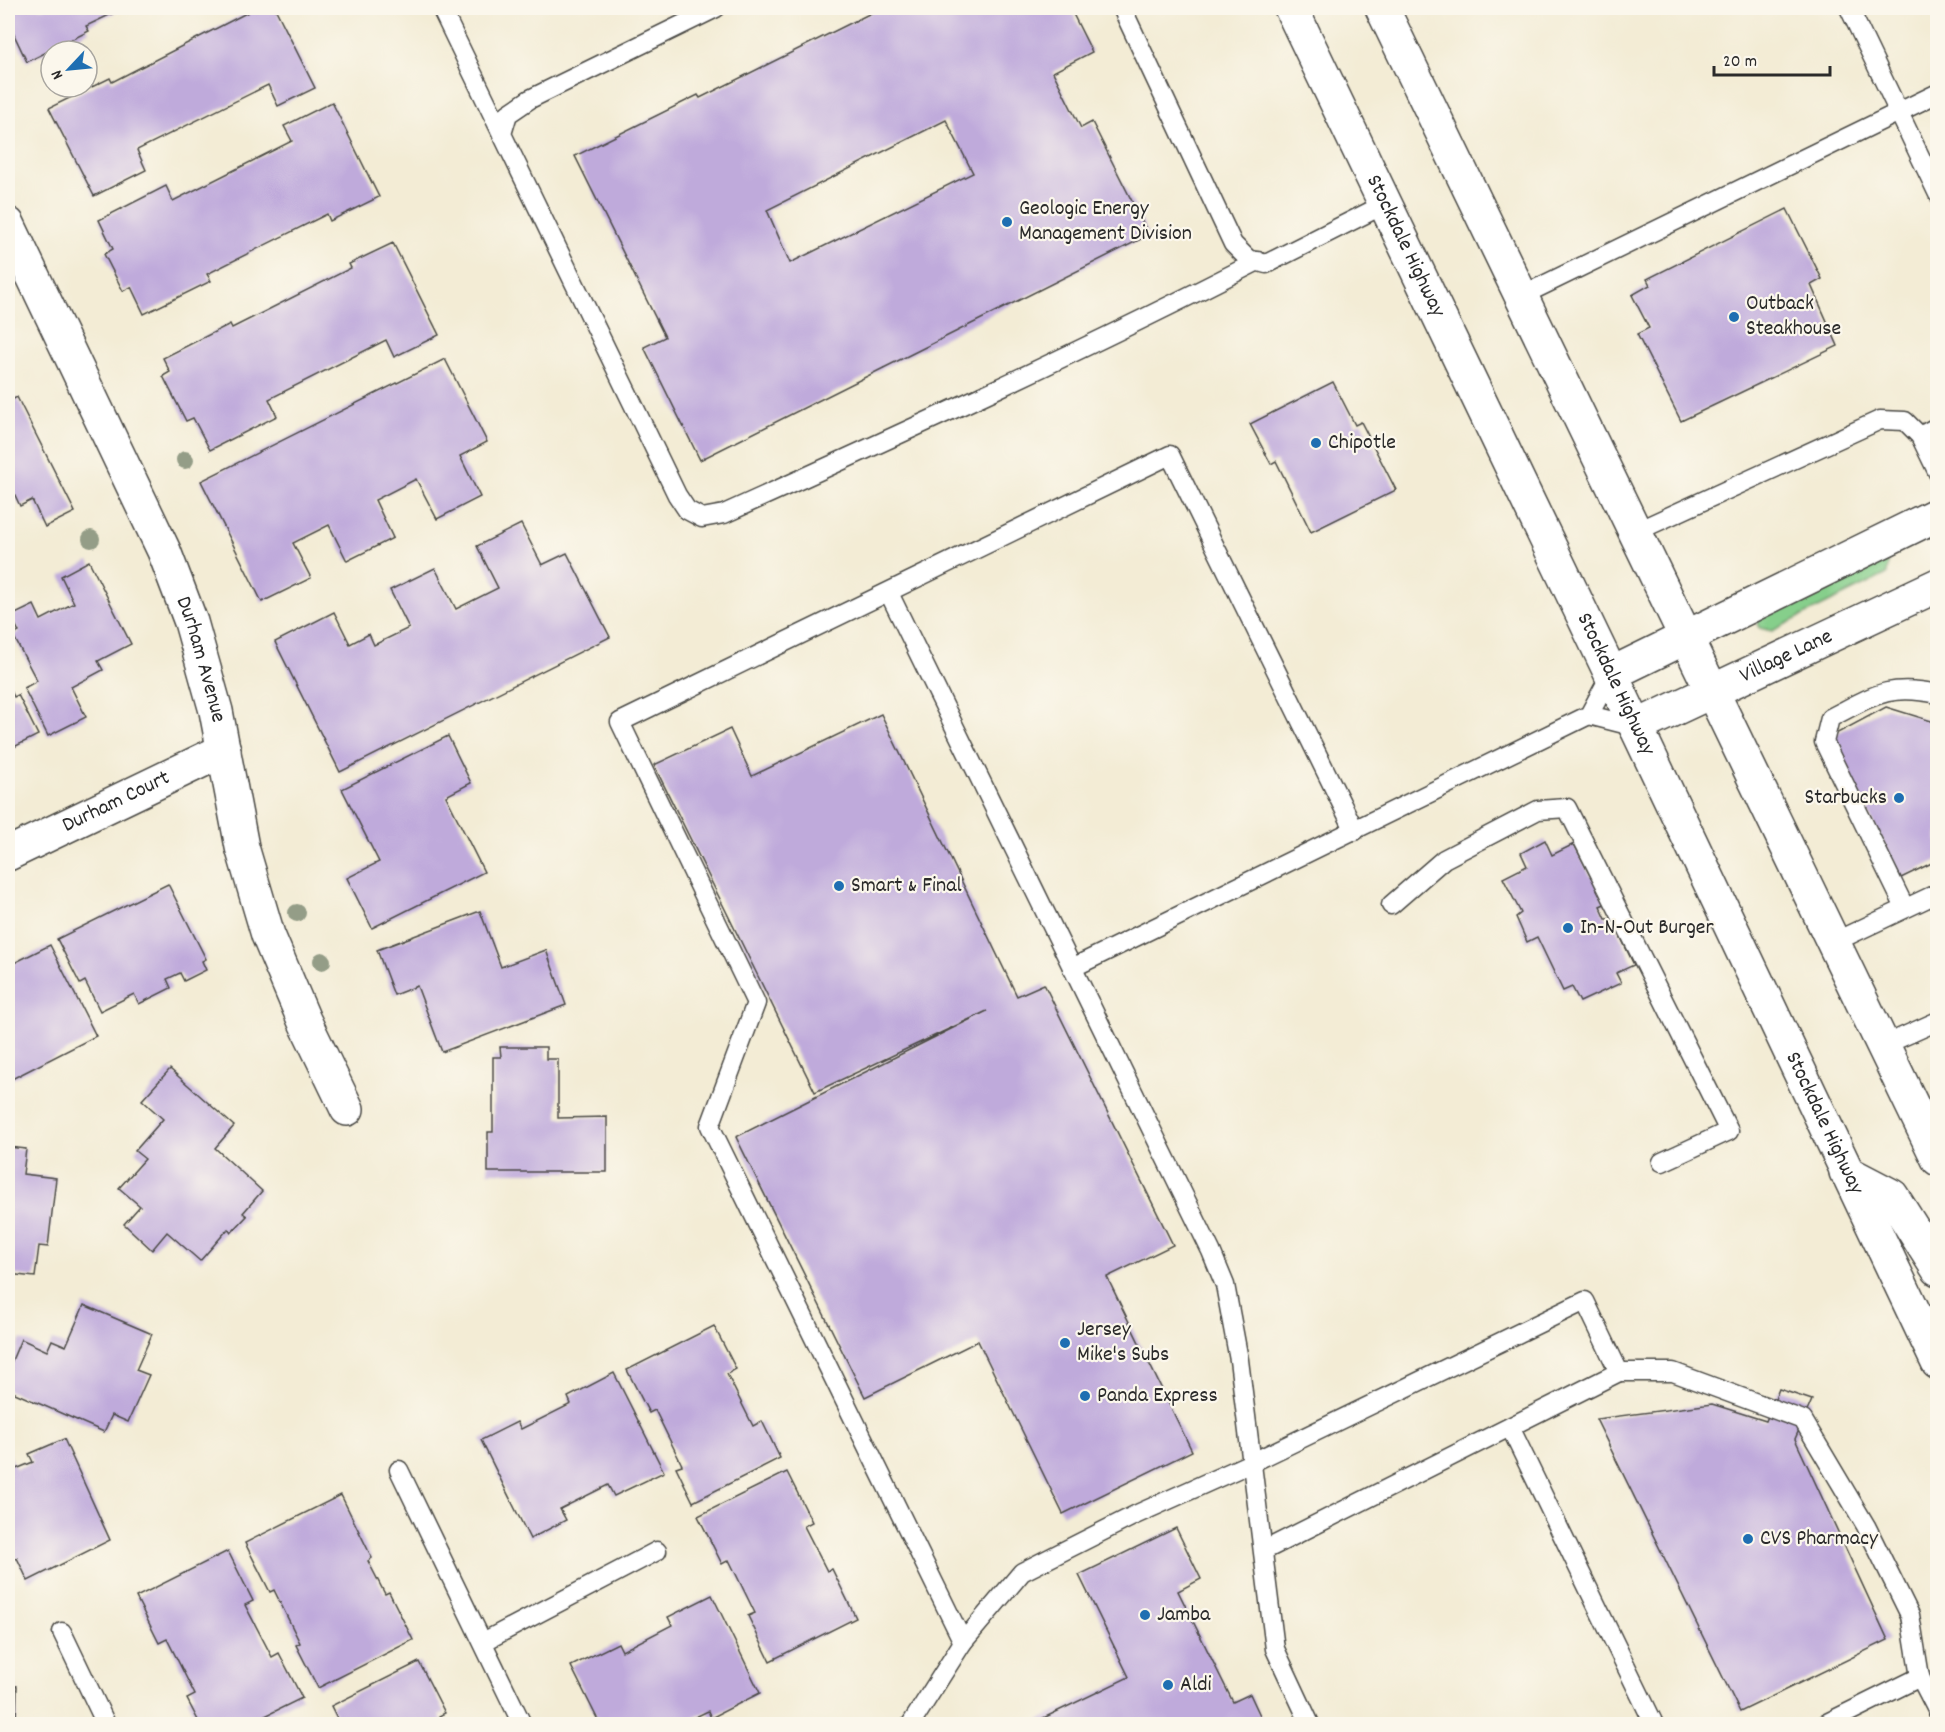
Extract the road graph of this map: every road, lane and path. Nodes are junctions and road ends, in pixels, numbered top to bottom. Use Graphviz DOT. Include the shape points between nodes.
graph roads {
  1 [pos="441,8"];
  2 [pos="716,8"];
  3 [pos="1122,8"];
  4 [pos="1291,8"];
  5 [pos="1382,8"];
  6 [pos="1850,8"];
  7 [pos="1938,93"];
  8 [pos="1898,112"];
  9 [pos="502,134"];
  10 [pos="1938,194"];
  11 [pos="1385,204"];
  12 [pos="8,224"];
  13 [pos="1258,261"];
  14 [pos="16,266"];
  15 [pos="1521,296"];
  16 [pos="1938,426"];
  17 [pos="1920,436"];
  18 [pos="1938,473"];
  19 [pos="1938,514"];
  20 [pos="1635,532"];
  21 [pos="1938,585"];
  22 [pos="888,593"];
  23 [pos="1685,637"];
  24 [pos="1611,674"];
  25 [pos="1710,693"];
  26 [pos="1938,694"];
  27 [pos="1589,714"];
  28 [pos="1636,727"];
  29 [pos="224,750"];
  30 [pos="1355,831"];
  31 [pos="8,854"];
  32 [pos="1938,893"];
  33 [pos="1391,905"];
  34 [pos="1905,908"];
  35 [pos="1832,943"];
  36 [pos="1072,968"];
  37 [pos="1938,1021"];
  38 [pos="1882,1046"];
  39 [pos="347,1109"];
  40 [pos="1938,1160"];
  41 [pos="1662,1162"];
  42 [pos="1846,1172"];
  43 [pos="1938,1269"];
  44 [pos="1938,1363"];
  45 [pos="1618,1372"];
  46 [pos="1510,1427"];
  47 [pos="1253,1462"];
  48 [pos="399,1470"];
  49 [pos="1264,1550"];
  50 [pos="657,1551"];
  51 [pos="62,1632"];
  52 [pos="483,1642"];
  53 [pos="963,1642"];
  54 [pos="1920,1677"];
  55 [pos="1938,1712"];
  56 [pos="105,1725"];
  57 [pos="522,1725"];
  58 [pos="911,1725"];
  59 [pos="1310,1725"];
  60 [pos="1654,1725"];
  61 [pos="1825,1725"];
  1 -- 9 [label="lane"];
  2 -- 9 [label="lane" via="530,99 508,114"];
  3 -- 13 [label="lane" via="1233,244 1248,259"];
  4 -- 11 [label="main road, Stockdale Highway"];
  5 -- 15 [label="main road"];
  6 -- 8 [label="lane"];
  7 -- 8 [label="lane"];
  8 -- 10 [label="lane"];
  8 -- 15 [label="lane"];
  9 -- 13 [label="lane" via="678,495 687,510 702,518 724,514 909,430"];
  11 -- 13 [label="lane" via="1266,264"];
  11 -- 24 [label="main road, Stockdale Highway"];
  12 -- 14 [label="main road, Durham Avenue"];
  14 -- 29 [label="main road, Durham Avenue" via="164,551 191,622"];
  15 -- 20 [label="main road"];
  16 -- 17 [label="lane"];
  17 -- 18 [label="lane"];
  17 -- 20 [label="lane" via="1905,421 1880,420"];
  19 -- 23 [label="main road"];
  20 -- 23 [label="main road"];
  21 -- 25 [label="main road, Village Lane"];
  22 -- 30 [label="lane" via="1170,455"];
  22 -- 36 [label="lane"];
  22 -- 53 [label="lane" via="620,722 756,1003 710,1126"];
  23 -- 24 [label="main road"];
  23 -- 25 [label="main road"];
  24 -- 27 [label="lane"];
  24 -- 28 [label="main road, Stockdale Highway"];
  25 -- 28 [label="main road, Village Lane"];
  25 -- 35 [label="main road"];
  26 -- 34 [label="lane" via="1913,688 1885,690 1830,718 1824,742"];
  27 -- 28 [label="lane"];
  27 -- 30 [label="lane"];
  28 -- 42 [label="main road, Stockdale Highway"];
  29 -- 31 [label="main road, Durham Court"];
  29 -- 39 [label="main road, Durham Avenue" via="242,847 268,935"];
  30 -- 36 [label="lane"];
  32 -- 34 [label="lane"];
  33 -- 41 [label="lane" via="1444,859 1538,810 1568,808 1729,1131"];
  34 -- 35 [label="lane"];
  35 -- 38 [label="main road"];
  36 -- 47 [label="lane" via="1225,1285"];
  37 -- 38 [label="lane"];
  38 -- 40 [label="main road"];
  42 -- 43 [label="main road" via="1892,1196"];
  42 -- 44 [label="main road, Stockdale Highway"];
  45 -- 46 [label="lane"];
  45 -- 47 [label="lane" via="1585,1301"];
  45 -- 54 [label="lane" via="1673,1372 1803,1420 1866,1526 1910,1615"];
  46 -- 49 [label="lane"];
  46 -- 60 [label="lane"];
  47 -- 49 [label="lane"];
  47 -- 53 [label="lane" via="1022,1572"];
  48 -- 52 [label="lane"];
  49 -- 59 [label="lane" via="1275,1649"];
  50 -- 52 [label="lane"];
  51 -- 56 [label="lane"];
  52 -- 57 [label="lane"];
  53 -- 58 [label="lane"];
  54 -- 55 [label="lane"];
  54 -- 61 [label="lane"];
}
